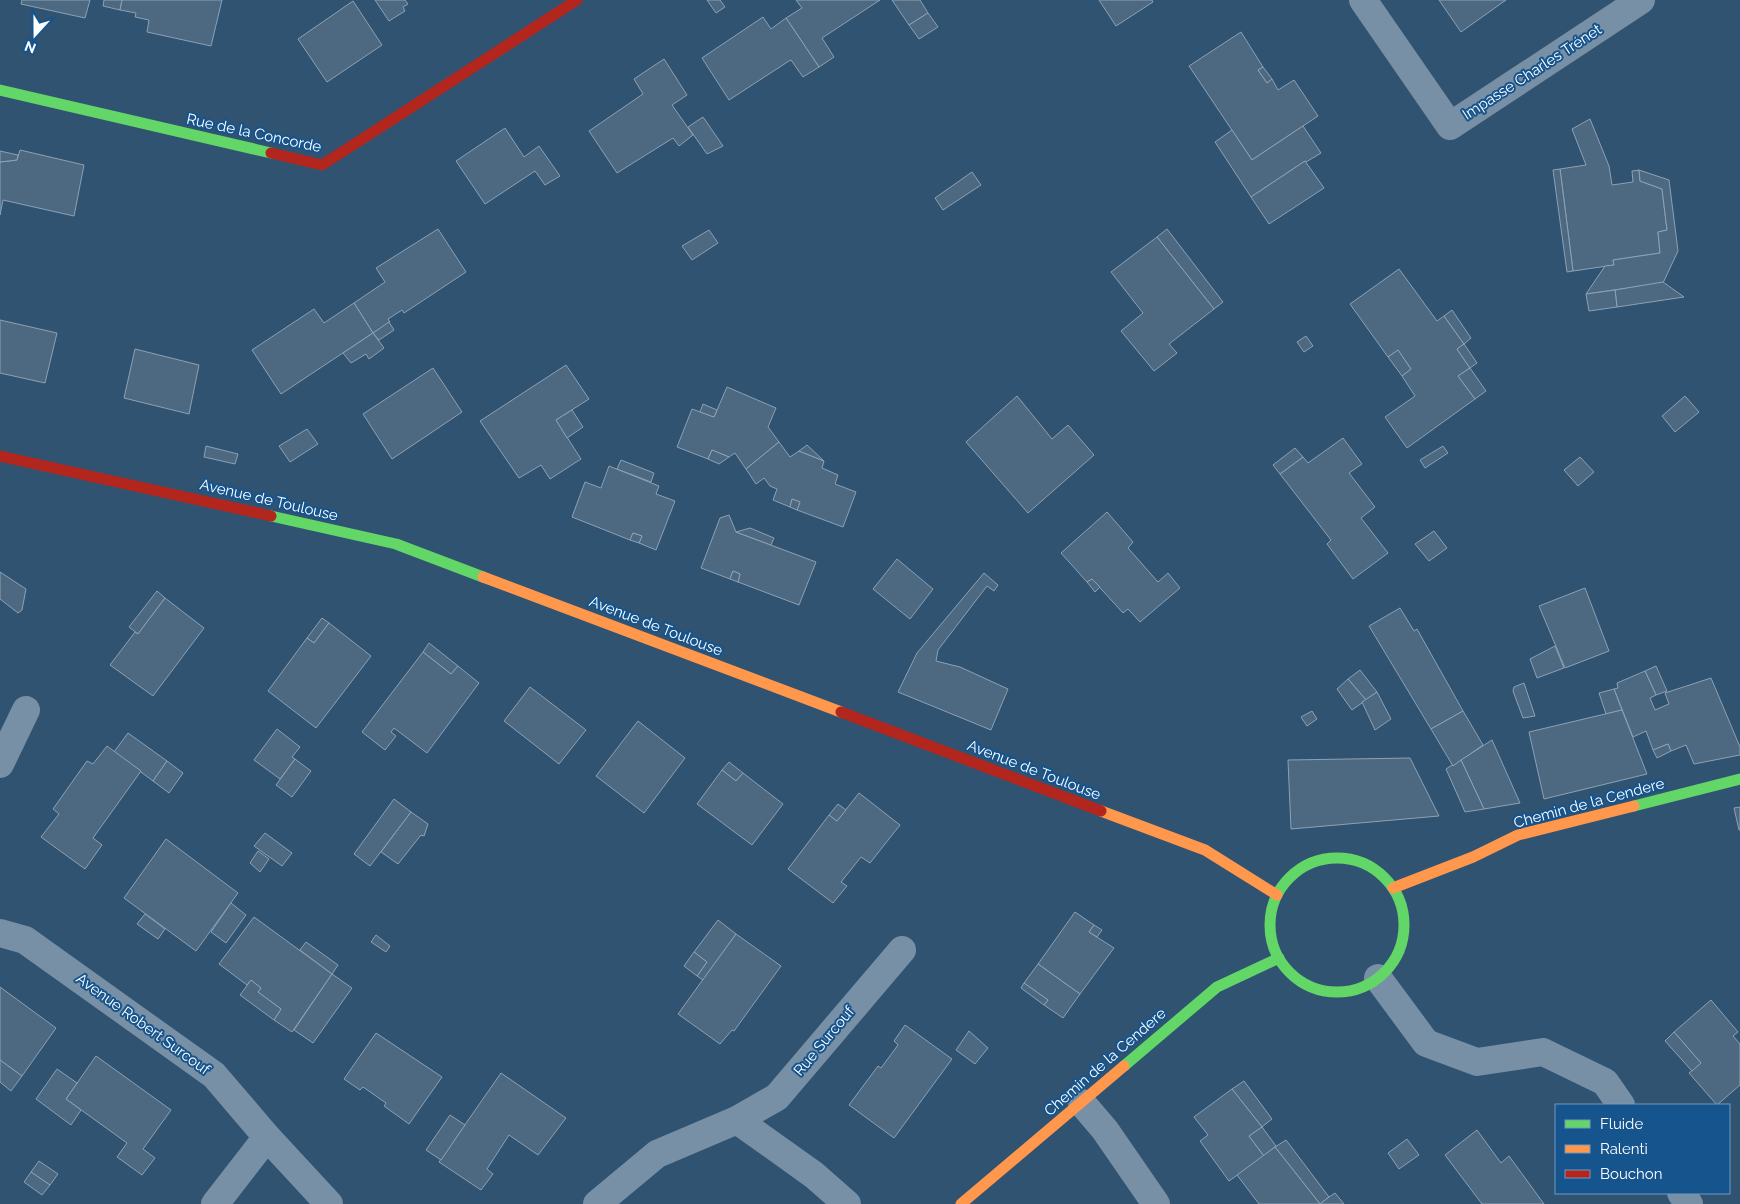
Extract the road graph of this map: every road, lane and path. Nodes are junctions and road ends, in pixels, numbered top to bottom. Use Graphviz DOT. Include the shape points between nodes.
graph roads {
  1 [pos="577,0"];
  2 [pos="1363,0"];
  3 [pos="1641,0"];
  4 [pos="0,90"];
  5 [pos="0,456"];
  6 [pos="26,710"];
  7 [pos="0,764"];
  8 [pos="1740,779"];
  9 [pos="1393,888"];
  10 [pos="1277,895"];
  11 [pos="0,932"];
  12 [pos="902,950"];
  13 [pos="1278,958"];
  14 [pos="1378,978"];
  15 [pos="1082,1103"];
  16 [pos="1619,1104"];
  17 [pos="737,1120"];
  18 [pos="267,1137"];
  19 [pos="215,1204"];
  20 [pos="329,1204"];
  21 [pos="597,1204"];
  22 [pos="847,1204"];
  23 [pos="961,1204"];
  24 [pos="1156,1204"];
  1 -- 4 [label="street, Rue de la Concorde" via="322,165"];
  2 -- 3 [label="street, Impasse Charles Trénet" via="1450,126"];
  5 -- 10 [label="street, Avenue de Toulouse" via="396,544 1205,850"];
  6 -- 7 [label="street"];
  8 -- 9 [label="street, Chemin de la Cendere" via="1518,835 1473,857"];
  9 -- 10 [label="street" via="1377,871 1356,861 1333,858 1310,863 1291,876"];
  9 -- 14 [label="street" via="1402,906 1401,946 1392,963"];
  10 -- 13 [label="street" via="1270,926"];
  11 -- 18 [label="street, Avenue Robert Surcouf" via="26,940 214,1075"];
  12 -- 17 [label="street, Rue Surcouf" via="777,1097"];
  13 -- 14 [label="street" via="1290,973 1323,991 1343,992"];
  13 -- 15 [label="street, Chemin de la Cendere" via="1217,987"];
  14 -- 16 [label="street" via="1426,1043 1477,1062 1542,1052 1604,1082"];
  15 -- 23 [label="street, Chemin de la Cendere"];
  15 -- 24 [label="street" via="1105,1130"];
  17 -- 21 [label="street" via="657,1154"];
  17 -- 22 [label="street" via="814,1175"];
  18 -- 19 [label="street"];
  18 -- 20 [label="street, Avenue Robert Surcouf"];
}
